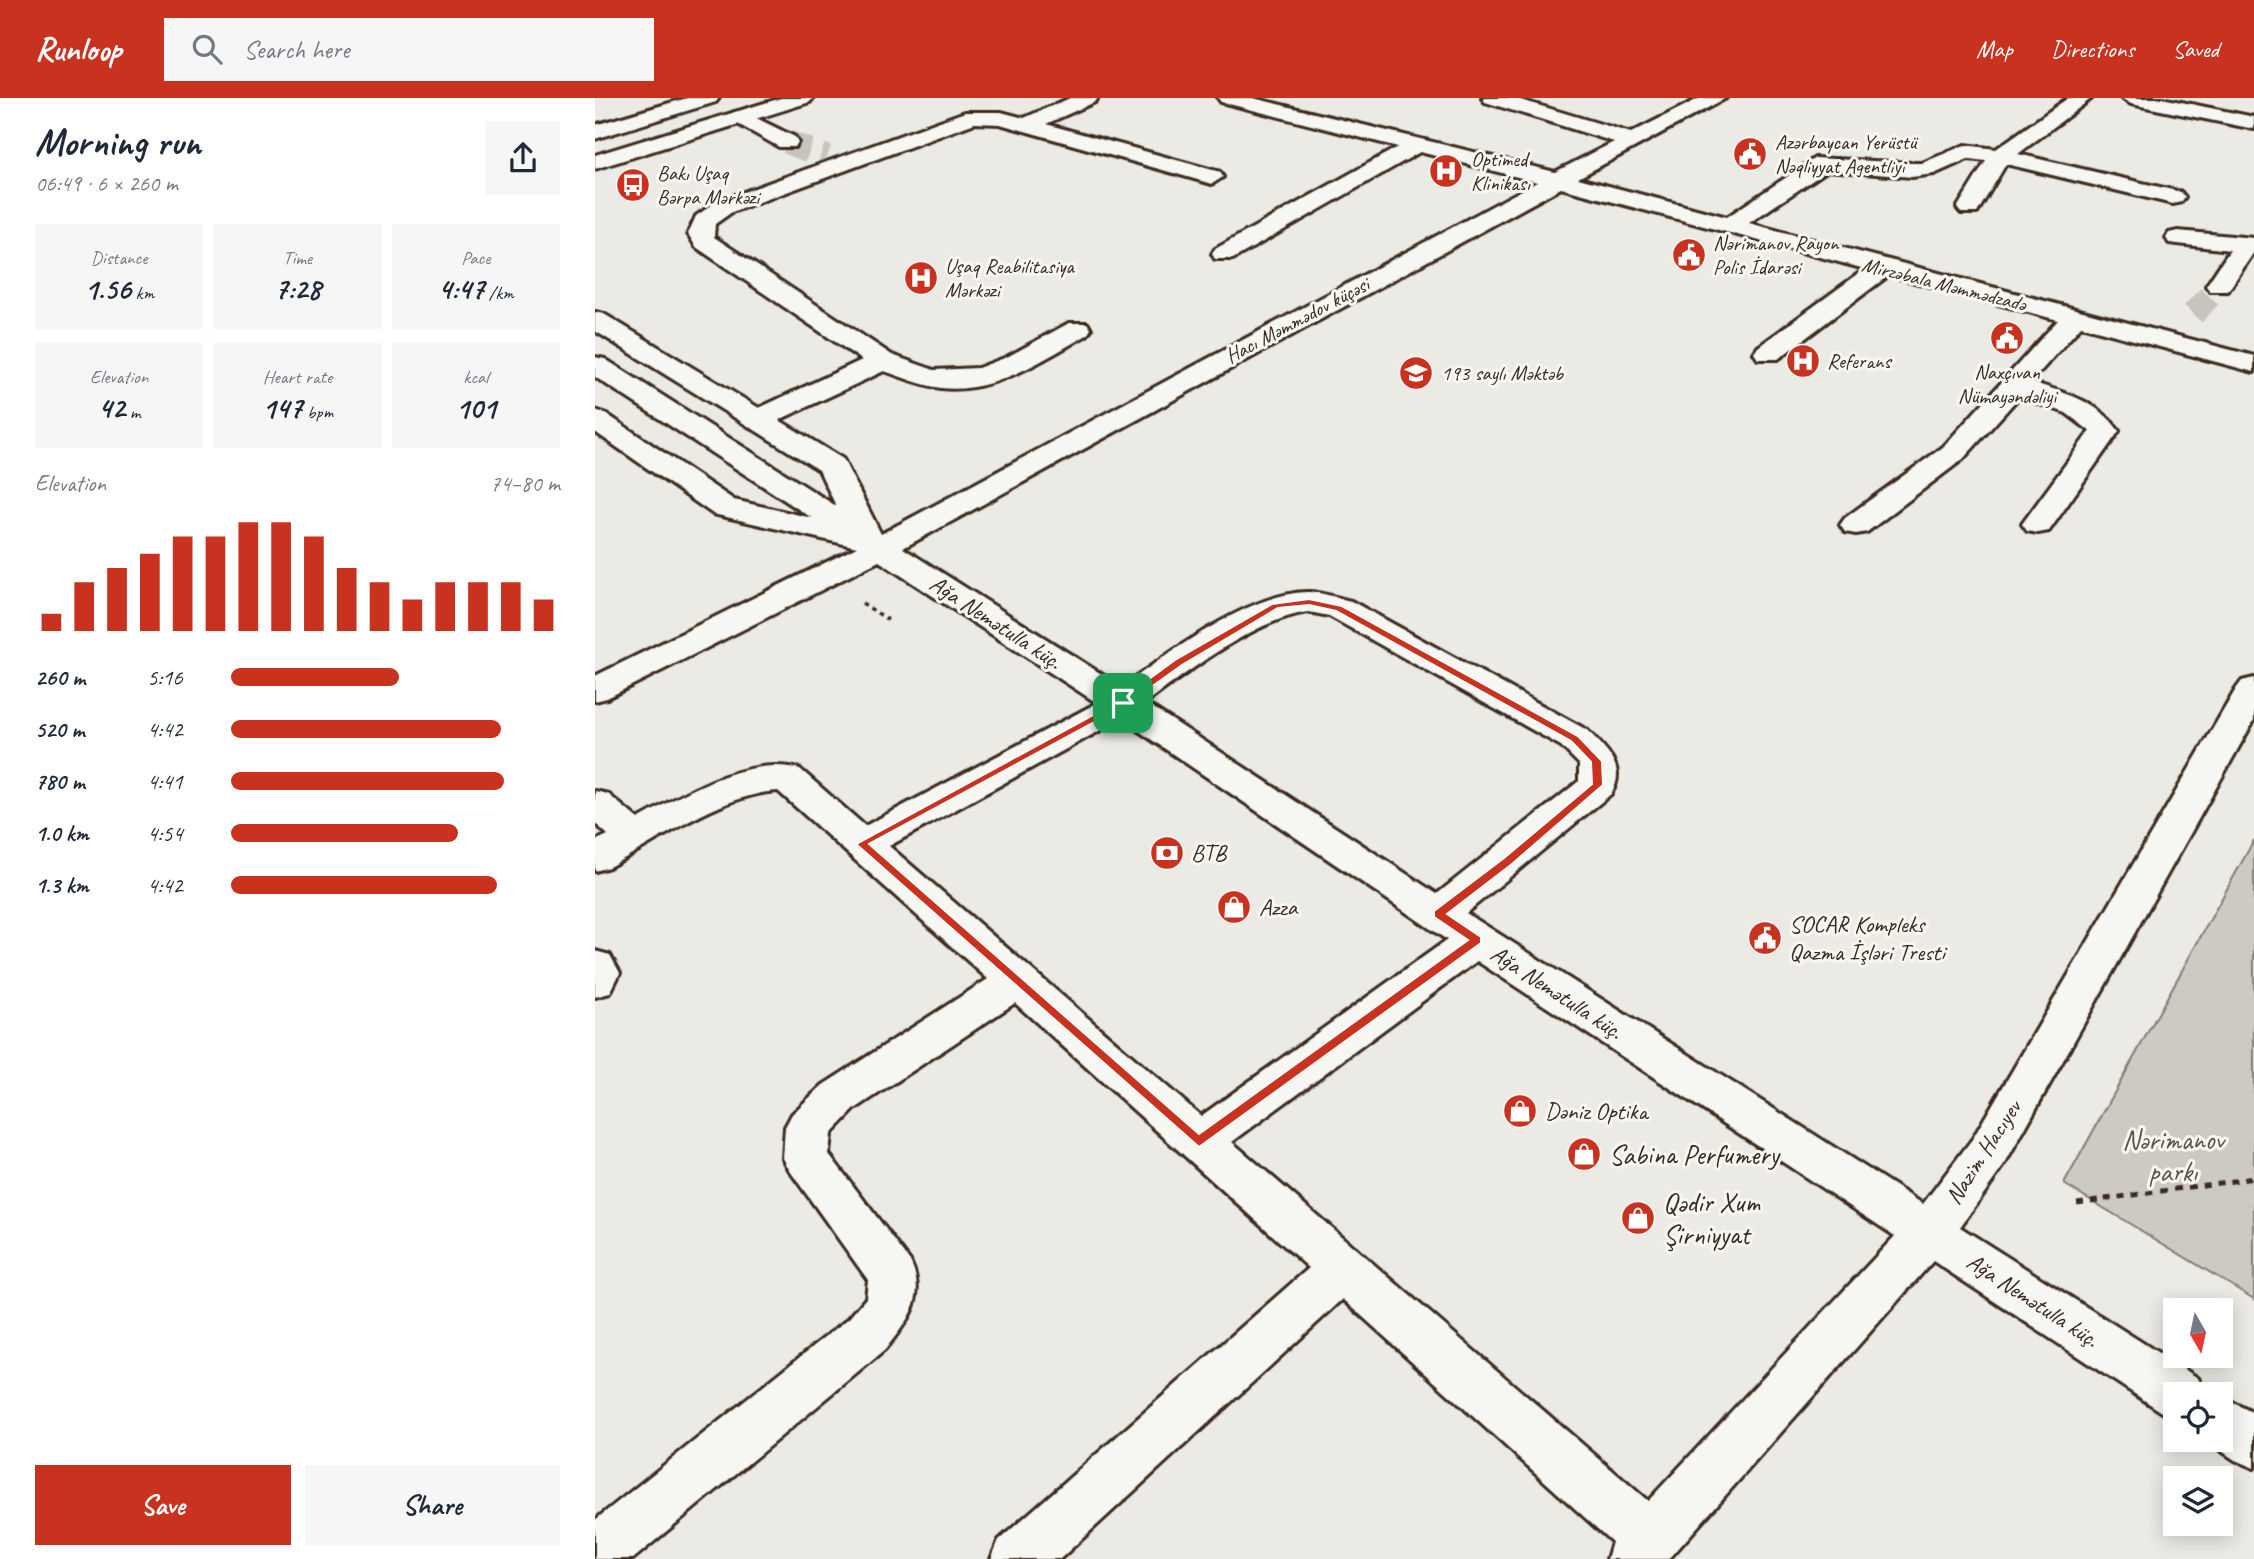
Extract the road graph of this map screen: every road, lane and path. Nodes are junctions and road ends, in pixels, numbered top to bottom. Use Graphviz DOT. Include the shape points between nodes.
graph roads {
  1 [pos="709,98"];
  2 [pos="803,98"];
  3 [pos="1088,98"];
  4 [pos="1228,98"];
  5 [pos="1323,98"];
  6 [pos="1492,98"];
  7 [pos="1716,98"];
  8 [pos="2082,98"];
  9 [pos="2131,98"];
  10 [pos="1289,115"];
  11 [pos="742,117"];
  12 [pos="2254,123"];
  13 [pos="1026,125"];
  14 [pos="595,132"];
  15 [pos="1633,141"];
  16 [pos="787,142"];
  17 [pos="1417,145"];
  18 [pos="2000,156"];
  19 [pos="601,161"];
  20 [pos="1212,177"];
  21 [pos="1558,180"];
  22 [pos="2173,197"];
  23 [pos="1969,208"];
  24 [pos="1728,228"];
  25 [pos="2178,238"];
  26 [pos="2250,245"];
  27 [pos="1224,254"];
  28 [pos="1882,268"];
  29 [pos="2219,286"];
  30 [pos="2075,317"];
  31 [pos="595,320"];
  32 [pos="1078,329"];
  33 [pos="1767,353"];
  34 [pos="882,360"];
  35 [pos="2254,364"];
  36 [pos="595,365"];
  37 [pos="2012,385"];
  38 [pos="595,419"];
  39 [pos="758,419"];
  40 [pos="2038,524"];
  41 [pos="1856,525"];
  42 [pos="874,544"];
  43 [pos="2254,688"];
  44 [pos="595,690"];
  45 [pos="1123,703"];
  46 [pos="595,803"];
  47 [pos="635,837"];
  48 [pos="862,844"];
  49 [pos="595,859"];
  50 [pos="1438,914"];
  51 [pos="1476,940"];
  52 [pos="595,966"];
  53 [pos="1017,981"];
  54 [pos="595,982"];
  55 [pos="1199,1142"];
  56 [pos="2254,1178"];
  57 [pos="2077,1203"];
  58 [pos="1929,1232"];
  59 [pos="1343,1268"];
  60 [pos="2163,1384"];
  61 [pos="2233,1429"];
  62 [pos="2254,1443"];
  63 [pos="1641,1549"];
  64 [pos="595,1555"];
  65 [pos="1019,1559"];
  1 -- 14 [label="main road"];
  2 -- 11 [label="main road"];
  3 -- 13 [label="main road"];
  4 -- 10 [label="main road, Mirzəbala Məmmədzadə"];
  5 -- 10 [label="main road"];
  6 -- 15 [label="main road"];
  7 -- 15 [label="main road, Hacı Məmmədov küçəsi"];
  8 -- 18 [label="main road"];
  9 -- 12 [label="main road"];
  10 -- 17 [label="main road, Mirzəbala Məmmədzadə"];
  11 -- 16 [label="main road"];
  11 -- 19 [label="main road"];
  13 -- 20 [label="main road"];
  13 -- 34 [label="main road" via="1001,118 963,118 836,160 724,207 704,221 700,233 705,242"];
  15 -- 21 [label="main road, Hacı Məmmədov küçəsi"];
  17 -- 21 [label="main road, Mirzəbala Məmmədzadə"];
  17 -- 27 [label="main road"];
  18 -- 22 [label="main road"];
  18 -- 23 [label="main road"];
  18 -- 24 [label="main road" via="1965,152 1926,169 1912,170 1823,163"];
  21 -- 24 [label="main road, Mirzəbala Məmmədzadə"];
  21 -- 42 [label="main road, Hacı Məmmədov küçəsi"];
  24 -- 28 [label="main road, Mirzəbala Məmmədzadə"];
  25 -- 26 [label="main road"];
  26 -- 29 [label="main road"];
  28 -- 30 [label="main road, Mirzəbala Məmmədzadə"];
  28 -- 33 [label="main road"];
  30 -- 35 [label="main road, Mirzəbala Məmmədzadə" via="2178,333"];
  30 -- 37 [label="main road"];
  31 -- 39 [label="main road"];
  32 -- 34 [label="main road" via="1001,371 983,376 947,381"];
  34 -- 39 [label="main road"];
  36 -- 42 [label="main road, Ağa Nemətulla küç."];
  37 -- 40 [label="main road" via="2081,411 2098,420 2105,431"];
  37 -- 41 [label="main road" via="1953,453"];
  38 -- 42 [label="main road" via="724,507"];
  39 -- 42 [label="main road" via="832,465"];
  42 -- 44 [label="main road, Hacı Məmmədov küçəsi"];
  42 -- 45 [label="main road, Ağa Nemətulla küç."];
  43 -- 58 [label="main road, Nazim Hacıyev" via="1989,1151"];
  45 -- 48 [label="main road"];
  45 -- 50 [label="main road, Ağa Nemətulla küç."];
  45 -- 50 [label="main road" via="1178,662 1276,606 1309,602 1339,608 1574,738 1597,761 1598,785"];
  46 -- 47 [label="main road"];
  47 -- 48 [label="main road" via="743,783 787,778"];
  47 -- 49 [label="main road"];
  48 -- 53 [label="main road"];
  50 -- 51 [label="main road, Ağa Nemətulla küç."];
  51 -- 55 [label="main road"];
  51 -- 58 [label="main road, Ağa Nemətulla küç."];
  52 -- 54 [label="main road" via="599,973"];
  53 -- 55 [label="main road"];
  53 -- 64 [label="main road" via="839,1097 808,1127 806,1158 893,1276 890,1305 867,1334"];
  55 -- 59 [label="main road"];
  56 -- 57 [label="path"];
  58 -- 60 [label="main road, Ağa Nemətulla küç."];
  58 -- 63 [label="main road, Nazim Hacıyev"];
  59 -- 63 [label="main road"];
  59 -- 65 [label="main road"];
  61 -- 62 [label="main road"];
}
